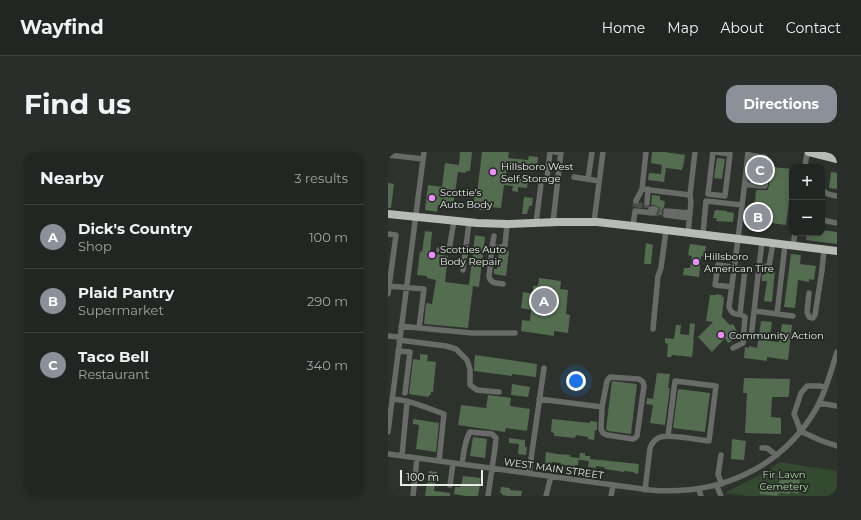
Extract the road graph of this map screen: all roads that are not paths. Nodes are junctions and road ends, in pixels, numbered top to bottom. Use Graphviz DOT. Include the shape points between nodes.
graph roads {
  1 [pos="424,152"];
  2 [pos="550,152"];
  3 [pos="554,152"];
  4 [pos="561,152"];
  5 [pos="592,152"];
  6 [pos="603,152"];
  7 [pos="646,152"];
  8 [pos="696,152"];
  9 [pos="713,152"];
  10 [pos="716,152"];
  11 [pos="808,152"];
  12 [pos="748,154"];
  13 [pos="388,155"];
  14 [pos="423,159"];
  15 [pos="837,159"];
  16 [pos="806,164"];
  17 [pos="574,177"];
  18 [pos="588,179"];
  19 [pos="558,180"];
  20 [pos="599,181"];
  21 [pos="541,184"];
  22 [pos="745,184"];
  23 [pos="642,189"];
  24 [pos="648,189"];
  25 [pos="825,192"];
  26 [pos="690,194"];
  27 [pos="716,195"];
  28 [pos="837,196"];
  29 [pos="716,202"];
  30 [pos="742,205"];
  31 [pos="644,208"];
  32 [pos="666,213"];
  33 [pos="388,214"];
  34 [pos="690,216"];
  35 [pos="415,217"];
  36 [pos="454,221"];
  37 [pos="825,221"];
  38 [pos="553,222"];
  39 [pos="594,222"];
  40 [pos="469,223"];
  41 [pos="536,223"];
  42 [pos="837,223"];
  43 [pos="507,224"];
  44 [pos="633,226"];
  45 [pos="666,230"];
  46 [pos="688,233"];
  47 [pos="388,234"];
  48 [pos="702,234"];
  49 [pos="494,236"];
  50 [pos="794,236"];
  51 [pos="739,239"];
  52 [pos="762,242"];
  53 [pos="772,243"];
  54 [pos="789,245"];
  55 [pos="492,247"];
  56 [pos="439,250"];
  57 [pos="824,250"];
  58 [pos="837,251"];
  59 [pos="759,267"];
  60 [pos="734,268"];
  61 [pos="463,270"];
  62 [pos="503,284"];
  63 [pos="388,286"];
  64 [pos="732,287"];
  65 [pos="406,288"];
  66 [pos="809,293"];
  67 [pos="388,294"];
  68 [pos="754,311"];
  69 [pos="740,314"];
  70 [pos="777,314"];
  71 [pos="793,316"];
  72 [pos="401,326"];
  73 [pos="419,328"];
  74 [pos="653,329"];
  75 [pos="515,333"];
  76 [pos="388,336"];
  77 [pos="751,338"];
  78 [pos="400,339"];
  79 [pos="733,348"];
  80 [pos="398,350"];
  81 [pos="837,352"];
  82 [pos="544,368"];
  83 [pos="825,387"];
  84 [pos="499,392"];
  85 [pos="404,393"];
  86 [pos="540,398"];
  87 [pos="392,399"];
  88 [pos="407,402"];
  89 [pos="819,403"];
  90 [pos="837,406"];
  91 [pos="602,407"];
  92 [pos="800,431"];
  93 [pos="388,432"];
  94 [pos="668,436"];
  95 [pos="837,446"];
  96 [pos="762,448"];
  97 [pos="388,454"];
  98 [pos="721,455"];
  99 [pos="776,455"];
  100 [pos="402,456"];
  101 [pos="418,458"];
  102 [pos="439,461"];
  103 [pos="453,463"];
  104 [pos="462,464"];
  105 [pos="492,468"];
  106 [pos="529,473"];
  107 [pos="551,476"];
  108 [pos="450,485"];
  109 [pos="613,485"];
  110 [pos="719,485"];
  111 [pos="645,490"];
  112 [pos="699,490"];
  113 [pos="660,494"];
  114 [pos="413,496"];
  115 [pos="488,496"];
  116 [pos="546,496"];
  117 [pos="611,496"];
  118 [pos="701,496"];
  119 [pos="721,496"];
  1 -- 14 [label="street"];
  2 -- 19 [label="street" via="547,178"];
  3 -- 4 [label="street"];
  4 -- 19 [label="street"];
  5 -- 18 [label="street"];
  6 -- 20 [label="street"];
  7 -- 23 [label="street"];
  8 -- 26 [label="street"];
  9 -- 27 [label="street" via="708,194"];
  10 -- 27 [label="street" via="730,154 725,196"];
  11 -- 15 [label="highway"];
  11 -- 16 [label="street"];
  12 -- 22 [label="street"];
  12 -- 22 [label="street" via="764,157 769,161 765,186"];
  13 -- 14 [label="street"];
  14 -- 35 [label="street"];
  17 -- 18 [label="street"];
  18 -- 20 [label="street"];
  19 -- 38 [label="street"];
  20 -- 39 [label="street"];
  21 -- 41 [label="street"];
  22 -- 30 [label="street"];
  23 -- 24 [label="street"];
  23 -- 31 [label="street"];
  24 -- 26 [label="street"];
  24 -- 31 [label="street"];
  25 -- 28 [label="street"];
  26 -- 34 [label="street"];
  27 -- 29 [label="street"];
  29 -- 30 [label="street"];
  29 -- 48 [label="street" via="706,201"];
  30 -- 51 [label="street"];
  31 -- 44 [label="street"];
  32 -- 34 [label="street"];
  33 -- 35 [label="highway"];
  34 -- 46 [label="street"];
  35 -- 36 [label="highway"];
  35 -- 65 [label="street"];
  36 -- 40 [label="highway"];
  36 -- 56 [label="street" via="449,250"];
  37 -- 42 [label="street"];
  38 -- 39 [label="highway"];
  38 -- 41 [label="highway"];
  39 -- 44 [label="highway"];
  40 -- 43 [label="highway"];
  40 -- 61 [label="street"];
  41 -- 43 [label="highway"];
  43 -- 55 [label="street" via="505,245 500,248"];
  44 -- 45 [label="highway"];
  45 -- 46 [label="highway"];
  45 -- 74 [label="street"];
  46 -- 48 [label="highway"];
  47 -- 63 [label="street" via="396,235"];
  48 -- 51 [label="highway"];
  49 -- 55 [label="street"];
  50 -- 54 [label="street"];
  51 -- 52 [label="highway"];
  51 -- 60 [label="street"];
  52 -- 53 [label="highway"];
  52 -- 59 [label="street"];
  53 -- 54 [label="highway"];
  53 -- 59 [label="street" via="769,266"];
  54 -- 57 [label="highway"];
  54 -- 70 [label="street"];
  55 -- 62 [label="street" via="490,281"];
  57 -- 58 [label="highway"];
  57 -- 66 [label="street" via="816,315 813,318 809,317 807,312"];
  59 -- 68 [label="street"];
  60 -- 64 [label="street"];
  60 -- 64 [label="street" via="718,265 715,285"];
  60 -- 69 [label="street" via="746,269"];
  63 -- 65 [label="street"];
  63 -- 67 [label="street"];
  64 -- 69 [label="street" via="729,307 734,314"];
  65 -- 72 [label="street"];
  65 -- 73 [label="street" via="424,289"];
  68 -- 70 [label="street"];
  68 -- 77 [label="street"];
  69 -- 79 [label="street" via="745,318 743,343"];
  70 -- 71 [label="street"];
  72 -- 73 [label="street"];
  72 -- 78 [label="street"];
  73 -- 75 [label="street" via="472,333"];
  76 -- 78 [label="street"];
  78 -- 80 [label="street"];
  78 -- 84 [label="street" via="456,349 467,360 470,385 478,390"];
  80 -- 85 [label="street" via="410,352"];
  80 -- 87 [label="street"];
  81 -- 83 [label="street, WEST MAIN STREET"];
  82 -- 86 [label="street"];
  83 -- 89 [label="street, WEST MAIN STREET"];
  83 -- 92 [label="street" via="807,386 801,393 794,414"];
  86 -- 91 [label="street"];
  86 -- 106 [label="street"];
  87 -- 88 [label="street"];
  87 -- 93 [label="street"];
  88 -- 100 [label="street"];
  88 -- 102 [label="street" via="444,414"];
  89 -- 90 [label="street"];
  89 -- 92 [label="street, WEST MAIN STREET"];
  91 -- 91 [label="street" via="603,433 635,438 643,382 638,379 608,378"];
  92 -- 95 [label="street"];
  92 -- 99 [label="street, WEST MAIN STREET"];
  94 -- 94 [label="street" via="709,441 716,386 675,381"];
  94 -- 111 [label="street" via="659,437 652,443"];
  96 -- 99 [label="street"];
  97 -- 100 [label="street, WEST MAIN STREET"];
  98 -- 110 [label="street"];
  99 -- 110 [label="street, WEST MAIN STREET" via="750,473"];
  100 -- 101 [label="street, WEST MAIN STREET"];
  101 -- 102 [label="street, WEST MAIN STREET"];
  101 -- 114 [label="street"];
  102 -- 103 [label="street, WEST MAIN STREET"];
  103 -- 104 [label="street, WEST MAIN STREET"];
  103 -- 108 [label="street"];
  104 -- 105 [label="street, WEST MAIN STREET"];
  104 -- 105 [label="street" via="464,446 470,432 492,434 496,438"];
  105 -- 106 [label="street, WEST MAIN STREET"];
  105 -- 115 [label="street"];
  106 -- 107 [label="street, WEST MAIN STREET"];
  107 -- 109 [label="street, WEST MAIN STREET"];
  107 -- 116 [label="street"];
  109 -- 111 [label="street, WEST MAIN STREET"];
  109 -- 117 [label="street"];
  110 -- 112 [label="street, WEST MAIN STREET"];
  110 -- 119 [label="street"];
  111 -- 113 [label="street, WEST MAIN STREET"];
  112 -- 113 [label="street, WEST MAIN STREET"];
  112 -- 118 [label="street"];
}
